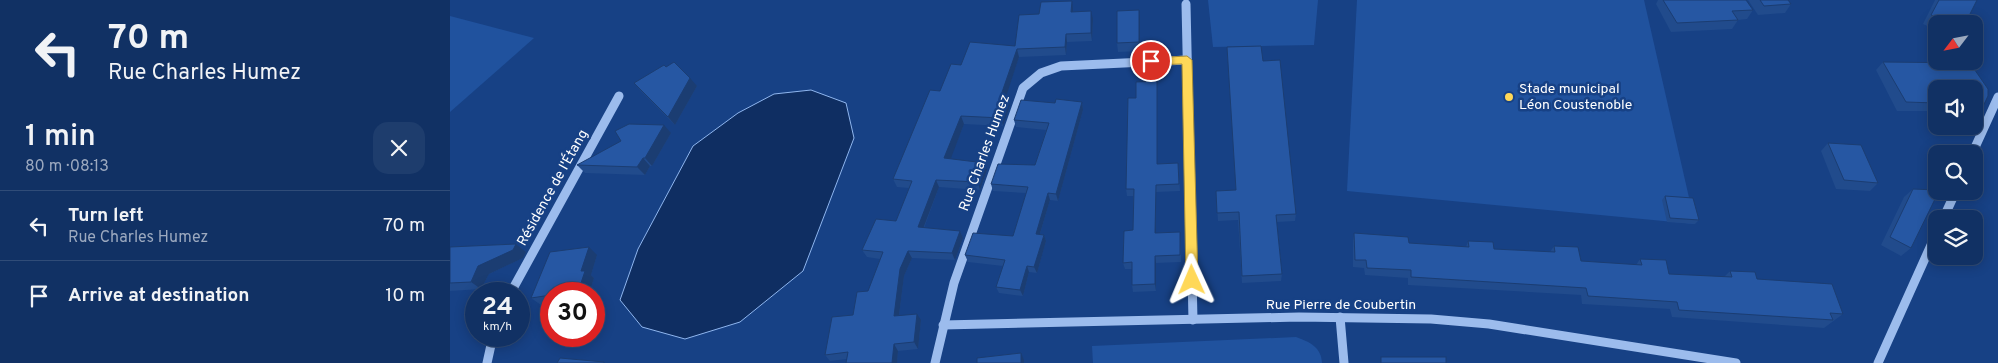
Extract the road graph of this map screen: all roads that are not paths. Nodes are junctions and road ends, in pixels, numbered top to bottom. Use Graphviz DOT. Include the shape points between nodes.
graph roads {
  1 [pos="1186,4"];
  2 [pos="1187,60"];
  3 [pos="619,96"];
  4 [pos="1998,97"];
  5 [pos="1976,145"];
  6 [pos="1928,252"];
  7 [pos="517,282"];
  8 [pos="1340,317"];
  9 [pos="1193,320"];
  10 [pos="943,326"];
  11 [pos="491,347"];
  12 [pos="487,363"];
  13 [pos="935,363"];
  14 [pos="1344,363"];
  15 [pos="1736,363"];
  16 [pos="1878,363"];
  1 -- 2 [label="street"];
  2 -- 9 [label="street"];
  2 -- 10 [label="street, Rue Charles Humez" via="1061,66 1041,73 1023,88 954,283"];
  3 -- 7 [label="street, Résidence de l'Étang"];
  4 -- 5 [label="street"];
  6 -- 16 [label="street"];
  8 -- 9 [label="street, Rue Pierre de Coubertin"];
  8 -- 14 [label="street"];
  8 -- 15 [label="street, Rue Pierre de Coubertin" via="1489,324"];
  9 -- 10 [label="street, Rue Pierre de Coubertin"];
  10 -- 13 [label="street, Rue Charles Humez"];
  11 -- 12 [label="street"];
}
